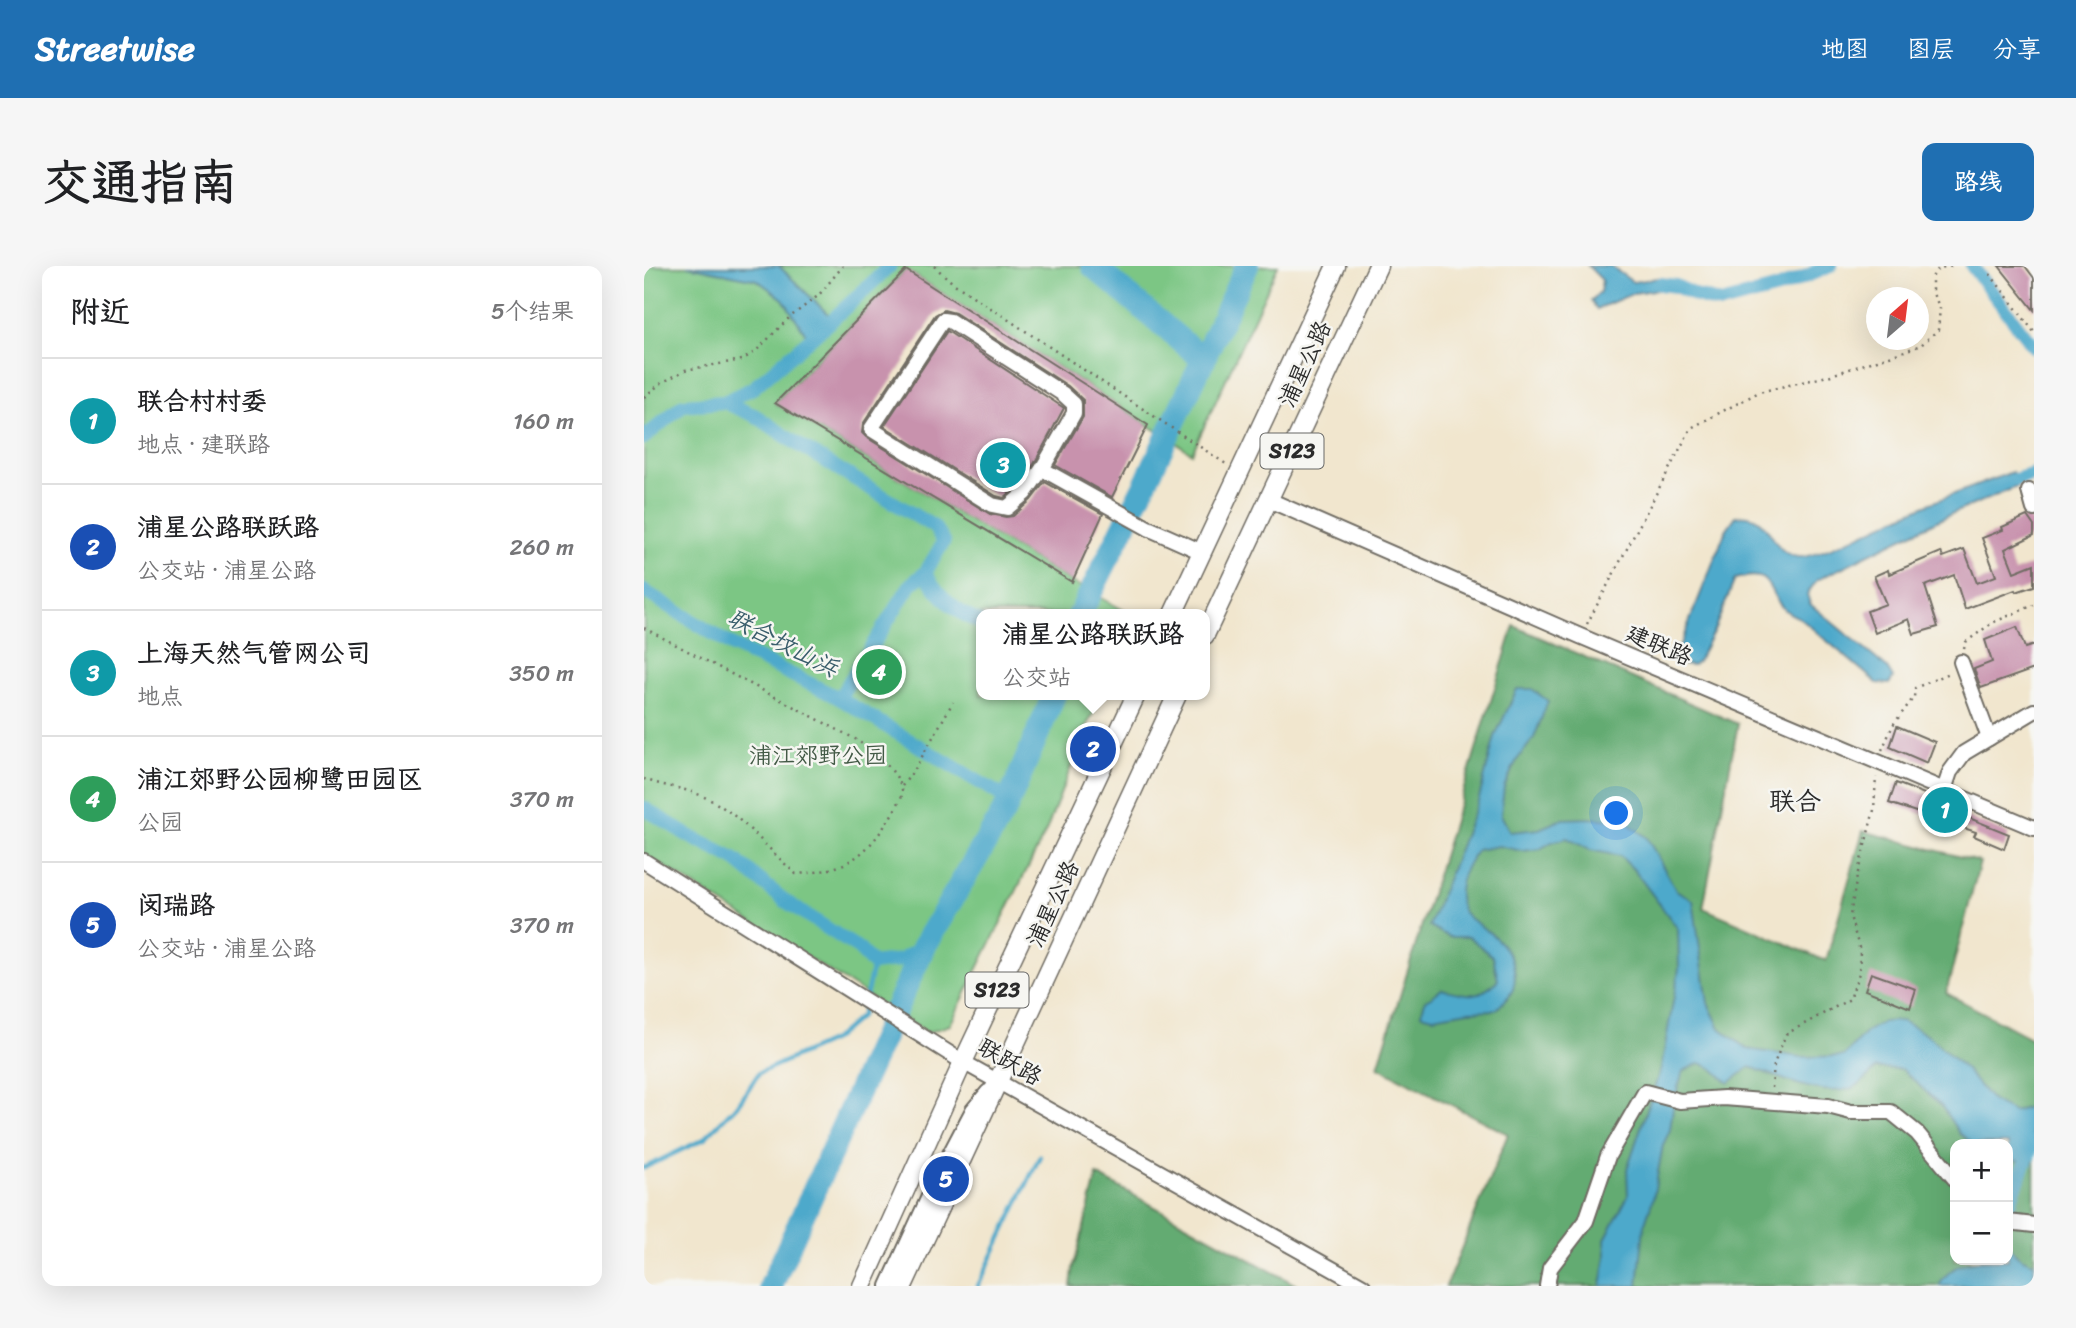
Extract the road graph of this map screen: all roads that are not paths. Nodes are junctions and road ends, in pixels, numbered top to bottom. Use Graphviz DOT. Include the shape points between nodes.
graph roads {
  1 [pos="1336,266"];
  2 [pos="1378,266"];
  3 [pos="1042,469"];
  4 [pos="2028,491"];
  5 [pos="1269,500"];
  6 [pos="2034,509"];
  7 [pos="1202,552"];
  8 [pos="1175,609"];
  9 [pos="1210,624"];
  10 [pos="1961,662"];
  11 [pos="1134,700"];
  12 [pos="1175,700"];
  13 [pos="2034,711"];
  14 [pos="1989,738"];
  15 [pos="1944,790"];
  16 [pos="2034,828"];
  17 [pos="644,860"];
  18 [pos="963,1062"];
  19 [pos="998,1082"];
  20 [pos="1950,1173"];
  21 [pos="862,1286"];
  22 [pos="888,1286"];
  23 [pos="903,1286"];
  24 [pos="1363,1286"];
  25 [pos="1547,1286"];
  1 -- 7 [label="main road, 浦星公路 / S123"];
  2 -- 5 [label="main road, 浦星公路 / S123"];
  3 -- 3 [label="street" via="1007,508 992,505 871,429 943,320 1074,404 1074,413"];
  3 -- 7 [label="street" via="1148,528"];
  4 -- 6 [label="street"];
  5 -- 9 [label="main road, 浦星公路 / S123"];
  5 -- 15 [label="street, 建联路"];
  7 -- 8 [label="main road, 浦星公路 / S123"];
  10 -- 14 [label="street"];
  11 -- 18 [label="main road, 浦星公路 / S123"];
  12 -- 19 [label="main road, 浦星公路 / S123"];
  13 -- 14 [label="street"];
  14 -- 15 [label="street" via="1964,753"];
  15 -- 16 [label="street, 建联路"];
  17 -- 18 [label="street, 联跃路"];
  18 -- 19 [label="street, 联跃路"];
  18 -- 21 [label="main road, 浦星公路 / S123"];
  19 -- 22 [label="street" via="973,1110"];
  19 -- 23 [label="main road, 浦星公路 / S123"];
  19 -- 24 [label="street, 联跃路"];
  20 -- 25 [label="street" via="1917,1133 1891,1112 1724,1098 1681,1101 1646,1092 1608,1156 1586,1221 1550,1268"];
}
